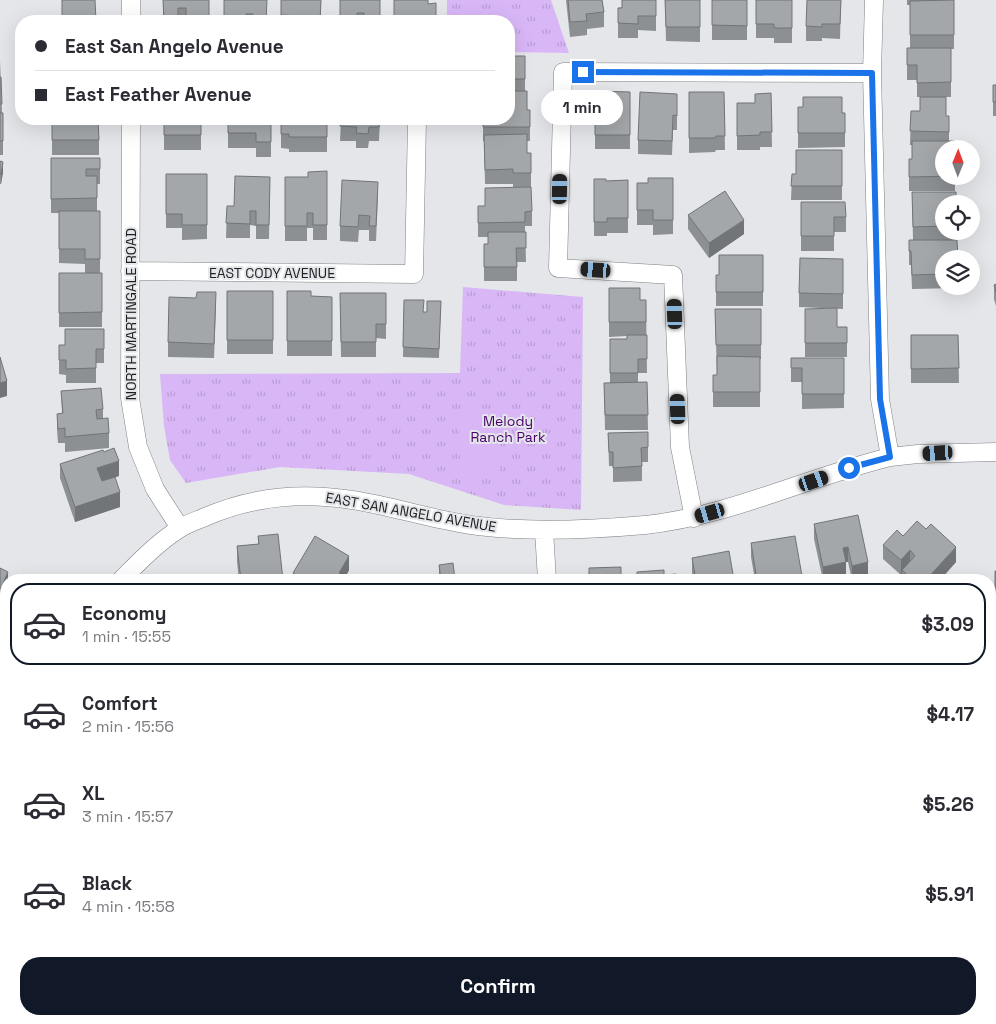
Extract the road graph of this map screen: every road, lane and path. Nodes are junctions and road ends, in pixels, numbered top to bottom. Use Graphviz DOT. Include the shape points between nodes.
graph roads {
  1 [pos="131,0"];
  2 [pos="874,0"];
  3 [pos="131,15"];
  4 [pos="872,73"];
  5 [pos="131,125"];
  6 [pos="417,125"];
  7 [pos="130,272"];
  8 [pos="996,452"];
  9 [pos="890,457"];
  10 [pos="694,518"];
  11 [pos="180,528"];
  12 [pos="544,530"];
  13 [pos="127,574"];
  14 [pos="547,574"];
  1 -- 3 [label="street"];
  2 -- 4 [label="street"];
  4 -- 9 [label="street" via="880,399"];
  4 -- 10 [label="street" via="563,72 558,268 673,276 680,447"];
  5 -- 7 [label="street, NORTH MARTINGALE ROAD"];
  6 -- 7 [label="street, EAST CODY AVENUE" via="414,274"];
  7 -- 11 [label="street, NORTH MARTINGALE ROAD" via="130,398 138,447 154,489"];
  8 -- 9 [label="street, EAST SAN ANGELO AVENUE"];
  9 -- 10 [label="street, EAST SAN ANGELO AVENUE"];
  10 -- 12 [label="street, EAST SAN ANGELO AVENUE" via="646,525"];
  11 -- 12 [label="street, EAST SAN ANGELO AVENUE" via="243,504 294,496 320,496 471,525"];
  11 -- 13 [label="street, EAST SAN ANGELO AVENUE"];
  12 -- 14 [label="street"];
}
